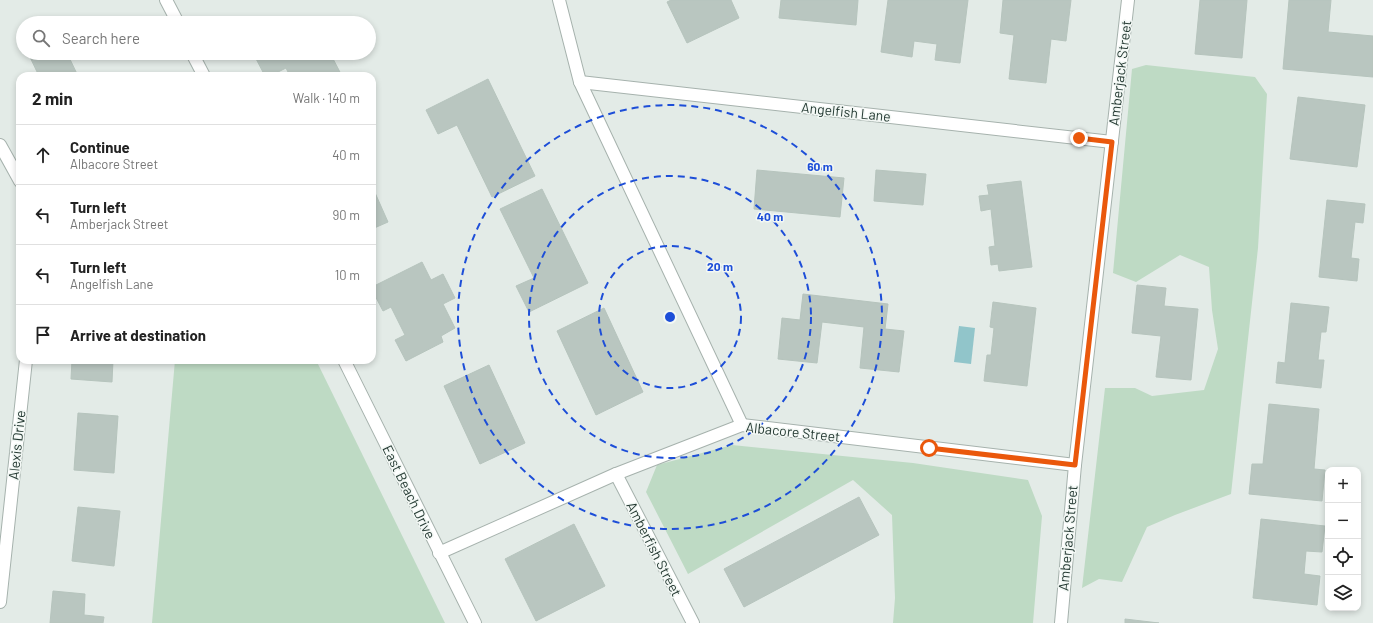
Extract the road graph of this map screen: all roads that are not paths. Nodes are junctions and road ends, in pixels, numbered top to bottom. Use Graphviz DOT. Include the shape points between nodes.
graph roads {
  1 [pos="166,0"];
  2 [pos="560,0"];
  3 [pos="1128,0"];
  4 [pos="174,16"];
  5 [pos="196,60"];
  6 [pos="202,72"];
  7 [pos="580,82"];
  8 [pos="1112,142"];
  9 [pos="0,145"];
  10 [pos="16,174"];
  11 [pos="26,364"];
  12 [pos="346,364"];
  13 [pos="742,425"];
  14 [pos="1075,465"];
  15 [pos="616,474"];
  16 [pos="439,553"];
  17 [pos="0,602"];
  18 [pos="475,623"];
  19 [pos="693,623"];
  20 [pos="1061,623"];
  1 -- 4 [label="street"];
  2 -- 7 [label="street"];
  3 -- 8 [label="street, Amberjack Street"];
  5 -- 6 [label="street"];
  7 -- 8 [label="street, Angelfish Lane"];
  7 -- 13 [label="street"];
  8 -- 14 [label="street, Amberjack Street"];
  9 -- 10 [label="street"];
  11 -- 17 [label="street, Alexis Drive"];
  12 -- 16 [label="street, East Beach Drive"];
  13 -- 14 [label="street, Albacore Street"];
  13 -- 15 [label="street, Albacore Street"];
  14 -- 20 [label="street, Amberjack Street"];
  15 -- 16 [label="street, Albacore Street"];
  15 -- 19 [label="street, Amberfish Street"];
  16 -- 18 [label="street, East Beach Drive"];
}
